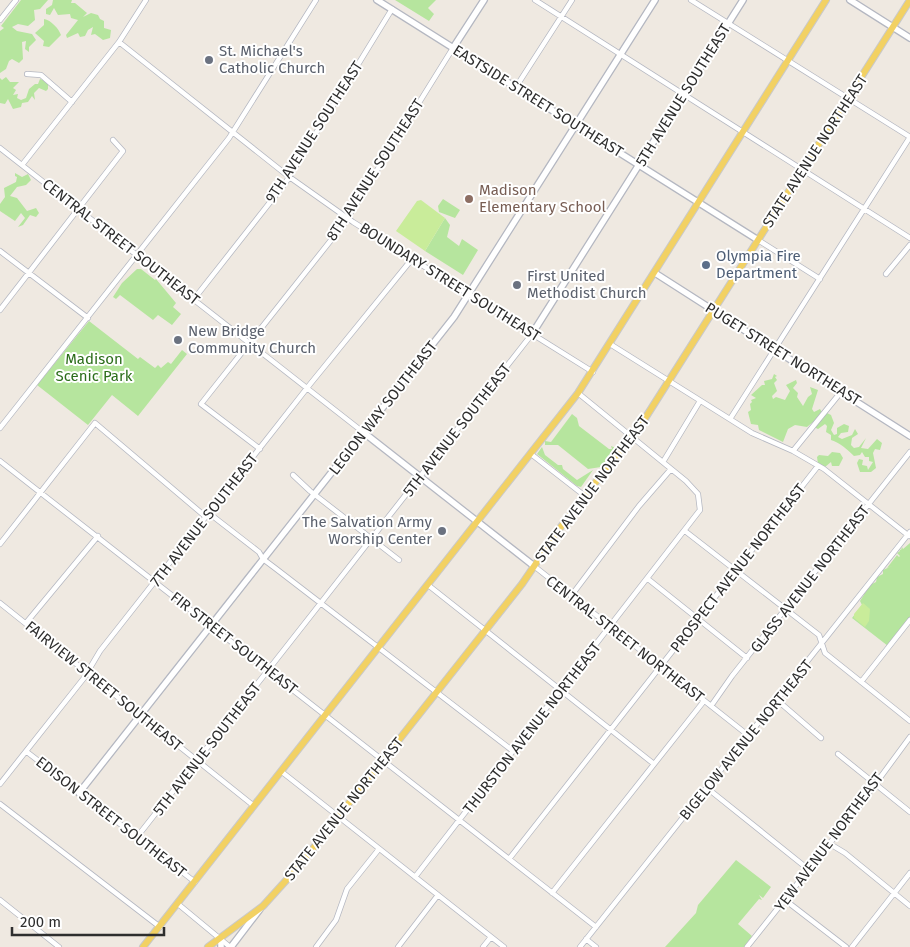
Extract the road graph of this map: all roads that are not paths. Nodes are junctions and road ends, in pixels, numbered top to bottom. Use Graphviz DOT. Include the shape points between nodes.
graph roads {
  1 [pos="16,0"];
  2 [pos="146,0"];
  3 [pos="316,0"];
  4 [pos="377,0"];
  5 [pos="484,0"];
  6 [pos="535,0"];
  7 [pos="572,0"];
  8 [pos="655,0"];
  9 [pos="691,0"];
  10 [pos="742,0"];
  11 [pos="826,0"];
  12 [pos="850,0"];
  13 [pos="910,0"];
  14 [pos="392,9"];
  15 [pos="562,17"];
  16 [pos="0,20"];
  17 [pos="728,22"];
  18 [pos="894,28"];
  19 [pos="910,38"];
  20 [pos="119,42"];
  21 [pos="453,48"];
  22 [pos="621,54"];
  23 [pos="788,60"];
  24 [pos="27,74"];
  25 [pos="516,87"];
  26 [pos="684,94"];
  27 [pos="849,98"];
  28 [pos="72,102"];
  29 [pos="576,125"];
  30 [pos="743,131"];
  31 [pos="233,132"];
  32 [pos="910,137"];
  33 [pos="113,140"];
  34 [pos="0,148"];
  35 [pos="22,165"];
  36 [pos="639,165"];
  37 [pos="803,169"];
  38 [pos="288,176"];
  39 [pos="699,202"];
  40 [pos="865,208"];
  41 [pos="78,210"];
  42 [pos="347,217"];
  43 [pos="910,238"];
  44 [pos="758,240"];
  45 [pos="910,245"];
  46 [pos="0,250"];
  47 [pos="138,255"];
  48 [pos="412,259"];
  49 [pos="655,273"];
  50 [pos="30,274"];
  51 [pos="886,274"];
  52 [pos="820,279"];
  53 [pos="469,295"];
  54 [pos="194,299"];
  55 [pos="0,310"];
  56 [pos="714,311"];
  57 [pos="88,318"];
  58 [pos="532,334"];
  59 [pos="250,343"];
  60 [pos="610,344"];
  61 [pos="775,350"];
  62 [pos="593,372"];
  63 [pos="669,382"];
  64 [pos="308,388"];
  65 [pos="841,392"];
  66 [pos="578,393"];
  67 [pos="700,401"];
  68 [pos="730,419"];
  69 [pos="0,428"];
  70 [pos="364,432"];
  71 [pos="910,436"];
  72 [pos="631,438"];
  73 [pos="260,449"];
  74 [pos="793,452"];
  75 [pos="910,452"];
  76 [pos="531,454"];
  77 [pos="0,461"];
  78 [pos="663,462"];
  79 [pos="818,466"];
  80 [pos="671,469"];
  81 [pos="293,475"];
  82 [pos="420,478"];
  83 [pos="41,492"];
  84 [pos="314,495"];
  85 [pos="585,496"];
  86 [pos="869,504"];
  87 [pos="208,515"];
  88 [pos="477,523"];
  89 [pos="685,530"];
  90 [pos="909,535"];
  91 [pos="98,536"];
  92 [pos="372,540"];
  93 [pos="0,544"];
  94 [pos="264,559"];
  95 [pos="399,560"];
  96 [pos="534,566"];
  97 [pos="738,570"];
  98 [pos="648,579"];
  99 [pos="156,581"];
  100 [pos="428,585"];
  101 [pos="571,596"];
  102 [pos="322,602"];
  103 [pos="0,603"];
  104 [pos="786,609"];
  105 [pos="698,618"];
  106 [pos="910,620"];
  107 [pos="26,623"];
  108 [pos="212,626"];
  109 [pos="610,627"];
  110 [pos="908,627"];
  111 [pos="485,630"];
  112 [pos="822,645"];
  113 [pos="379,647"];
  114 [pos="747,658"];
  115 [pos="661,666"];
  116 [pos="269,670"];
  117 [pos="87,673"];
  118 [pos="860,682"];
  119 [pos="561,690"];
  120 [pos="437,692"];
  121 [pos="777,700"];
  122 [pos="704,701"];
  123 [pos="710,706"];
  124 [pos="326,715"];
  125 [pos="140,716"];
  126 [pos="910,721"];
  127 [pos="611,730"];
  128 [pos="749,736"];
  129 [pos="910,737"];
  130 [pos="821,738"];
  131 [pos="514,751"];
  132 [pos="27,752"];
  133 [pos="838,754"];
  134 [pos="197,760"];
  135 [pos="384,760"];
  136 [pos="654,764"];
  137 [pos="282,772"];
  138 [pos="0,784"];
  139 [pos="875,784"];
  140 [pos="707,788"];
  141 [pos="80,793"];
  142 [pos="0,804"];
  143 [pos="254,806"];
  144 [pos="910,812"];
  145 [pos="339,817"];
  146 [pos="460,820"];
  147 [pos="137,837"];
  148 [pos="830,844"];
  149 [pos="379,849"];
  150 [pos="509,859"];
  151 [pos="808,869"];
  152 [pos="910,873"];
  153 [pos="415,877"];
  154 [pos="195,882"];
  155 [pos="552,892"];
  156 [pos="894,892"];
  157 [pos="438,895"];
  158 [pos="0,900"];
  159 [pos="785,900"];
  160 [pos="178,904"];
  161 [pos="263,906"];
  162 [pos="910,906"];
  163 [pos="160,927"];
  164 [pos="596,927"];
  165 [pos="491,937"];
  166 [pos="221,938"];
  167 [pos="586,940"];
  168 [pos="59,947"];
  169 [pos="143,947"];
  170 [pos="208,947"];
  171 [pos="221,947"];
  172 [pos="231,947"];
  173 [pos="316,947"];
  174 [pos="398,947"];
  175 [pos="484,947"];
  176 [pos="504,947"];
  177 [pos="580,947"];
  178 [pos="596,947"];
  179 [pos="747,947"];
  180 [pos="846,947"];
  181 [pos="852,947"];
  1 -- 16 [label="street"];
  2 -- 20 [label="street"];
  3 -- 31 [label="street"];
  4 -- 14 [label="street, EASTSIDE STREET SOUTHEAST"];
  5 -- 21 [label="street, 8TH AVENUE SOUTHEAST"];
  6 -- 15 [label="street"];
  7 -- 15 [label="street"];
  8 -- 22 [label="street, LEGION WAY SOUTHEAST"];
  9 -- 17 [label="street"];
  10 -- 17 [label="street, 5TH AVENUE SOUTHEAST"];
  11 -- 23 [label="main road"];
  12 -- 18 [label="street"];
  13 -- 18 [label="main road, STATE AVENUE NORTHEAST"];
  14 -- 21 [label="street, EASTSIDE STREET SOUTHEAST"];
  14 -- 38 [label="street, 9TH AVENUE SOUTHEAST"];
  15 -- 22 [label="street"];
  15 -- 25 [label="street"];
  17 -- 23 [label="street"];
  17 -- 26 [label="street, 5TH AVENUE SOUTHEAST"];
  18 -- 19 [label="street"];
  18 -- 27 [label="main road, STATE AVENUE NORTHEAST"];
  20 -- 28 [label="street"];
  20 -- 31 [label="street, BOUNDARY STREET SOUTHEAST"];
  21 -- 25 [label="street, EASTSIDE STREET SOUTHEAST"];
  21 -- 42 [label="street, 8TH AVENUE SOUTHEAST"];
  22 -- 26 [label="street"];
  22 -- 29 [label="street, LEGION WAY SOUTHEAST"];
  23 -- 27 [label="street"];
  23 -- 30 [label="main road"];
  24 -- 28 [label="street" via="41,75"];
  25 -- 29 [label="street, EASTSIDE STREET SOUTHEAST"];
  26 -- 30 [label="street"];
  26 -- 36 [label="street, 5TH AVENUE SOUTHEAST"];
  27 -- 32 [label="street"];
  27 -- 37 [label="main road, STATE AVENUE NORTHEAST"];
  28 -- 35 [label="street"];
  29 -- 36 [label="street, EASTSIDE STREET SOUTHEAST"];
  29 -- 53 [label="street, LEGION WAY SOUTHEAST"];
  30 -- 37 [label="street"];
  30 -- 39 [label="main road"];
  31 -- 38 [label="street, BOUNDARY STREET SOUTHEAST"];
  31 -- 47 [label="street"];
  32 -- 40 [label="street"];
  33 -- 41 [label="street" via="123,151"];
  34 -- 35 [label="street, CENTRAL STREET SOUTHEAST"];
  35 -- 41 [label="street, CENTRAL STREET SOUTHEAST"];
  36 -- 39 [label="street, EASTSIDE STREET SOUTHEAST"];
  36 -- 58 [label="street, 5TH AVENUE SOUTHEAST"];
  37 -- 40 [label="street"];
  37 -- 44 [label="main road, STATE AVENUE NORTHEAST"];
  38 -- 42 [label="street, BOUNDARY STREET SOUTHEAST"];
  38 -- 54 [label="street, 9TH AVENUE SOUTHEAST"];
  39 -- 44 [label="street, EASTSIDE STREET SOUTHEAST"];
  39 -- 49 [label="main road"];
  40 -- 43 [label="street"];
  40 -- 52 [label="street"];
  41 -- 47 [label="street, CENTRAL STREET SOUTHEAST"];
  41 -- 50 [label="street"];
  42 -- 48 [label="street, BOUNDARY STREET SOUTHEAST"];
  42 -- 59 [label="street, 8TH AVENUE SOUTHEAST"];
  44 -- 52 [label="street"];
  44 -- 56 [label="main road, STATE AVENUE NORTHEAST"];
  45 -- 51 [label="street"];
  46 -- 50 [label="street"];
  47 -- 54 [label="street, CENTRAL STREET SOUTHEAST"];
  47 -- 57 [label="street"];
  48 -- 53 [label="street, BOUNDARY STREET SOUTHEAST"];
  48 -- 64 [label="street, 7TH AVENUE SOUTHEAST"];
  49 -- 56 [label="street, PUGET STREET NORTHEAST"];
  49 -- 60 [label="main road"];
  50 -- 55 [label="street"];
  50 -- 57 [label="street"];
  52 -- 61 [label="street"];
  53 -- 58 [label="street, BOUNDARY STREET SOUTHEAST"];
  53 -- 70 [label="street, LEGION WAY SOUTHEAST"];
  54 -- 59 [label="street, CENTRAL STREET SOUTHEAST"];
  56 -- 61 [label="street, PUGET STREET NORTHEAST"];
  56 -- 63 [label="main road, STATE AVENUE NORTHEAST"];
  57 -- 69 [label="street"];
  58 -- 62 [label="street, BOUNDARY STREET SOUTHEAST"];
  58 -- 82 [label="street, 5TH AVENUE SOUTHEAST"];
  59 -- 64 [label="street, CENTRAL STREET SOUTHEAST"];
  59 -- 73 [label="street, 8TH AVENUE SOUTHEAST" via="201,404"];
  60 -- 62 [label="main road"];
  60 -- 63 [label="street"];
  61 -- 65 [label="street, PUGET STREET NORTHEAST"];
  61 -- 68 [label="street"];
  62 -- 66 [label="main road"];
  63 -- 67 [label="street"];
  63 -- 72 [label="main road, STATE AVENUE NORTHEAST"];
  64 -- 70 [label="street, CENTRAL STREET SOUTHEAST"];
  64 -- 73 [label="street, 7TH AVENUE SOUTHEAST"];
  65 -- 71 [label="street, PUGET STREET NORTHEAST"];
  65 -- 74 [label="street"];
  66 -- 72 [label="street"];
  66 -- 76 [label="main road"];
  67 -- 68 [label="street"];
  67 -- 78 [label="street"];
  68 -- 74 [label="street"];
  70 -- 82 [label="street, CENTRAL STREET SOUTHEAST"];
  70 -- 84 [label="street, LEGION WAY SOUTHEAST"];
  72 -- 78 [label="street"];
  72 -- 85 [label="main road, STATE AVENUE NORTHEAST"];
  73 -- 87 [label="street, 7TH AVENUE SOUTHEAST"];
  74 -- 79 [label="street"];
  75 -- 86 [label="street, GLASS AVENUE NORTHEAST"];
  76 -- 85 [label="street"];
  76 -- 88 [label="main road"];
  77 -- 83 [label="street, FIR STREET SOUTHEAST"];
  78 -- 80 [label="street"];
  79 -- 86 [label="street"];
  79 -- 97 [label="street, PROSPECT AVENUE NORTHEAST"];
  80 -- 89 [label="street, THURSTON AVENUE NORTHEAST" via="699,498 700,510"];
  80 -- 101 [label="street"];
  81 -- 84 [label="street"];
  82 -- 88 [label="street, CENTRAL STREET SOUTHEAST"];
  82 -- 92 [label="street, 5TH AVENUE SOUTHEAST"];
  83 -- 87 [label="street" via="95,423"];
  83 -- 91 [label="street, FIR STREET SOUTHEAST"];
  83 -- 93 [label="street"];
  84 -- 92 [label="street"];
  84 -- 94 [label="street, LEGION WAY SOUTHEAST"];
  85 -- 96 [label="main road, STATE AVENUE NORTHEAST"];
  86 -- 90 [label="street"];
  86 -- 104 [label="street, GLASS AVENUE NORTHEAST"];
  87 -- 94 [label="street"];
  87 -- 99 [label="street, 7TH AVENUE SOUTHEAST"];
  88 -- 96 [label="street, CENTRAL STREET NORTHEAST"];
  88 -- 100 [label="main road"];
  89 -- 97 [label="street"];
  89 -- 98 [label="street, THURSTON AVENUE NORTHEAST"];
  90 -- 112 [label="street, BIGELOW AVENUE NORTHEAST"];
  91 -- 99 [label="street, FIR STREET SOUTHEAST"];
  91 -- 107 [label="street"];
  92 -- 95 [label="street"];
  92 -- 102 [label="street, 5TH AVENUE SOUTHEAST"];
  94 -- 102 [label="street"];
  94 -- 108 [label="street, LEGION WAY SOUTHEAST"];
  96 -- 101 [label="street, CENTRAL STREET NORTHEAST"];
  96 -- 111 [label="main road, STATE AVENUE NORTHEAST"];
  97 -- 104 [label="street"];
  97 -- 105 [label="street, PROSPECT AVENUE NORTHEAST"];
  98 -- 105 [label="street"];
  98 -- 109 [label="street, THURSTON AVENUE NORTHEAST"];
  99 -- 108 [label="street, FIR STREET SOUTHEAST"];
  99 -- 117 [label="street, 7TH AVENUE SOUTHEAST" via="100,651"];
  100 -- 111 [label="street"];
  100 -- 113 [label="main road"];
  101 -- 109 [label="street, CENTRAL STREET NORTHEAST"];
  102 -- 113 [label="street"];
  102 -- 116 [label="street, 5TH AVENUE SOUTHEAST"];
  103 -- 107 [label="street, FAIRVIEW STREET SOUTHEAST"];
  104 -- 112 [label="street" via="819,635"];
  104 -- 114 [label="street, GLASS AVENUE NORTHEAST"];
  105 -- 114 [label="street"];
  105 -- 115 [label="street, PROSPECT AVENUE NORTHEAST"];
  106 -- 110 [label="street"];
  107 -- 117 [label="street, FAIRVIEW STREET SOUTHEAST"];
  108 -- 116 [label="street, FIR STREET SOUTHEAST"];
  108 -- 125 [label="street, LEGION WAY SOUTHEAST"];
  109 -- 115 [label="street, CENTRAL STREET NORTHEAST"];
  109 -- 119 [label="street, THURSTON AVENUE NORTHEAST"];
  110 -- 118 [label="street"];
  111 -- 119 [label="street"];
  111 -- 120 [label="main road, STATE AVENUE NORTHEAST"];
  112 -- 118 [label="street" via="825,653"];
  112 -- 121 [label="street, BIGELOW AVENUE NORTHEAST"];
  113 -- 120 [label="street"];
  113 -- 124 [label="main road"];
  114 -- 123 [label="street, GLASS AVENUE NORTHEAST"];
  115 -- 122 [label="street, CENTRAL STREET NORTHEAST"];
  115 -- 127 [label="street, PROSPECT AVENUE NORTHEAST"];
  116 -- 124 [label="street, FIR STREET SOUTHEAST"];
  116 -- 134 [label="street, 5TH AVENUE SOUTHEAST"];
  117 -- 125 [label="street, FAIRVIEW STREET SOUTHEAST"];
  117 -- 132 [label="street, 7TH AVENUE SOUTHEAST"];
  118 -- 126 [label="street"];
  119 -- 127 [label="street"];
  119 -- 131 [label="street, THURSTON AVENUE NORTHEAST"];
  120 -- 131 [label="street"];
  120 -- 135 [label="main road, STATE AVENUE NORTHEAST"];
  121 -- 128 [label="street, BIGELOW AVENUE NORTHEAST"];
  121 -- 130 [label="street"];
  122 -- 123 [label="street, CENTRAL STREET NORTHEAST"];
  122 -- 136 [label="street"];
  123 -- 128 [label="street, CENTRAL STREET NORTHEAST"];
  124 -- 135 [label="street, FIR STREET SOUTHEAST"];
  124 -- 137 [label="main road"];
  125 -- 134 [label="street, FAIRVIEW STREET SOUTHEAST"];
  125 -- 141 [label="street, LEGION WAY SOUTHEAST"];
  127 -- 136 [label="street"];
  127 -- 150 [label="street, PROSPECT AVENUE NORTHEAST"];
  128 -- 140 [label="street, BIGELOW AVENUE NORTHEAST"];
  129 -- 139 [label="street, YEW AVENUE NORTHEAST"];
  131 -- 146 [label="street, THURSTON AVENUE NORTHEAST"];
  132 -- 138 [label="street, 7TH AVENUE SOUTHEAST"];
  132 -- 141 [label="street, EDISON STREET SOUTHEAST"];
  133 -- 139 [label="street"];
  134 -- 143 [label="street, FAIRVIEW STREET SOUTHEAST"];
  134 -- 147 [label="street, 5TH AVENUE SOUTHEAST"];
  135 -- 145 [label="main road, STATE AVENUE NORTHEAST"];
  135 -- 146 [label="street, FIR STREET SOUTHEAST"];
  136 -- 155 [label="street"];
  137 -- 143 [label="main road"];
  137 -- 145 [label="street"];
  139 -- 144 [label="street"];
  139 -- 148 [label="street, YEW AVENUE NORTHEAST"];
  140 -- 151 [label="street"];
  140 -- 164 [label="street, BIGELOW AVENUE NORTHEAST"];
  141 -- 147 [label="street, EDISON STREET SOUTHEAST"];
  142 -- 163 [label="street"];
  143 -- 154 [label="main road"];
  145 -- 149 [label="street"];
  145 -- 161 [label="main road, STATE AVENUE NORTHEAST"];
  146 -- 150 [label="street, FIR STREET SOUTHEAST"];
  146 -- 153 [label="street, THURSTON AVENUE NORTHEAST"];
  147 -- 154 [label="street, EDISON STREET SOUTHEAST"];
  148 -- 151 [label="street, YEW AVENUE NORTHEAST"];
  148 -- 156 [label="street"];
  149 -- 153 [label="street"];
  149 -- 173 [label="street" via="347,889 336,920"];
  150 -- 155 [label="street, FIR STREET SOUTHEAST"];
  151 -- 159 [label="street, YEW AVENUE NORTHEAST"];
  152 -- 156 [label="street"];
  153 -- 157 [label="street"];
  154 -- 160 [label="main road"];
  155 -- 164 [label="street, FIR STREET SOUTHEAST"];
  156 -- 162 [label="street"];
  156 -- 181 [label="street"];
  157 -- 165 [label="street"];
  157 -- 174 [label="street"];
  158 -- 168 [label="street"];
  159 -- 179 [label="street, YEW AVENUE NORTHEAST"];
  159 -- 180 [label="street"];
  160 -- 163 [label="main road"];
  160 -- 166 [label="street"];
  161 -- 166 [label="main road"];
  161 -- 172 [label="street, STATE AVENUE NORTHEAST"];
  163 -- 169 [label="main road"];
  164 -- 167 [label="street, BIGELOW AVENUE NORTHEAST"];
  165 -- 175 [label="street"];
  165 -- 176 [label="street"];
  166 -- 170 [label="main road"];
  166 -- 171 [label="street"];
  166 -- 172 [label="street"];
  167 -- 177 [label="street, BIGELOW AVENUE NORTHEAST"];
  167 -- 178 [label="street"];
}
